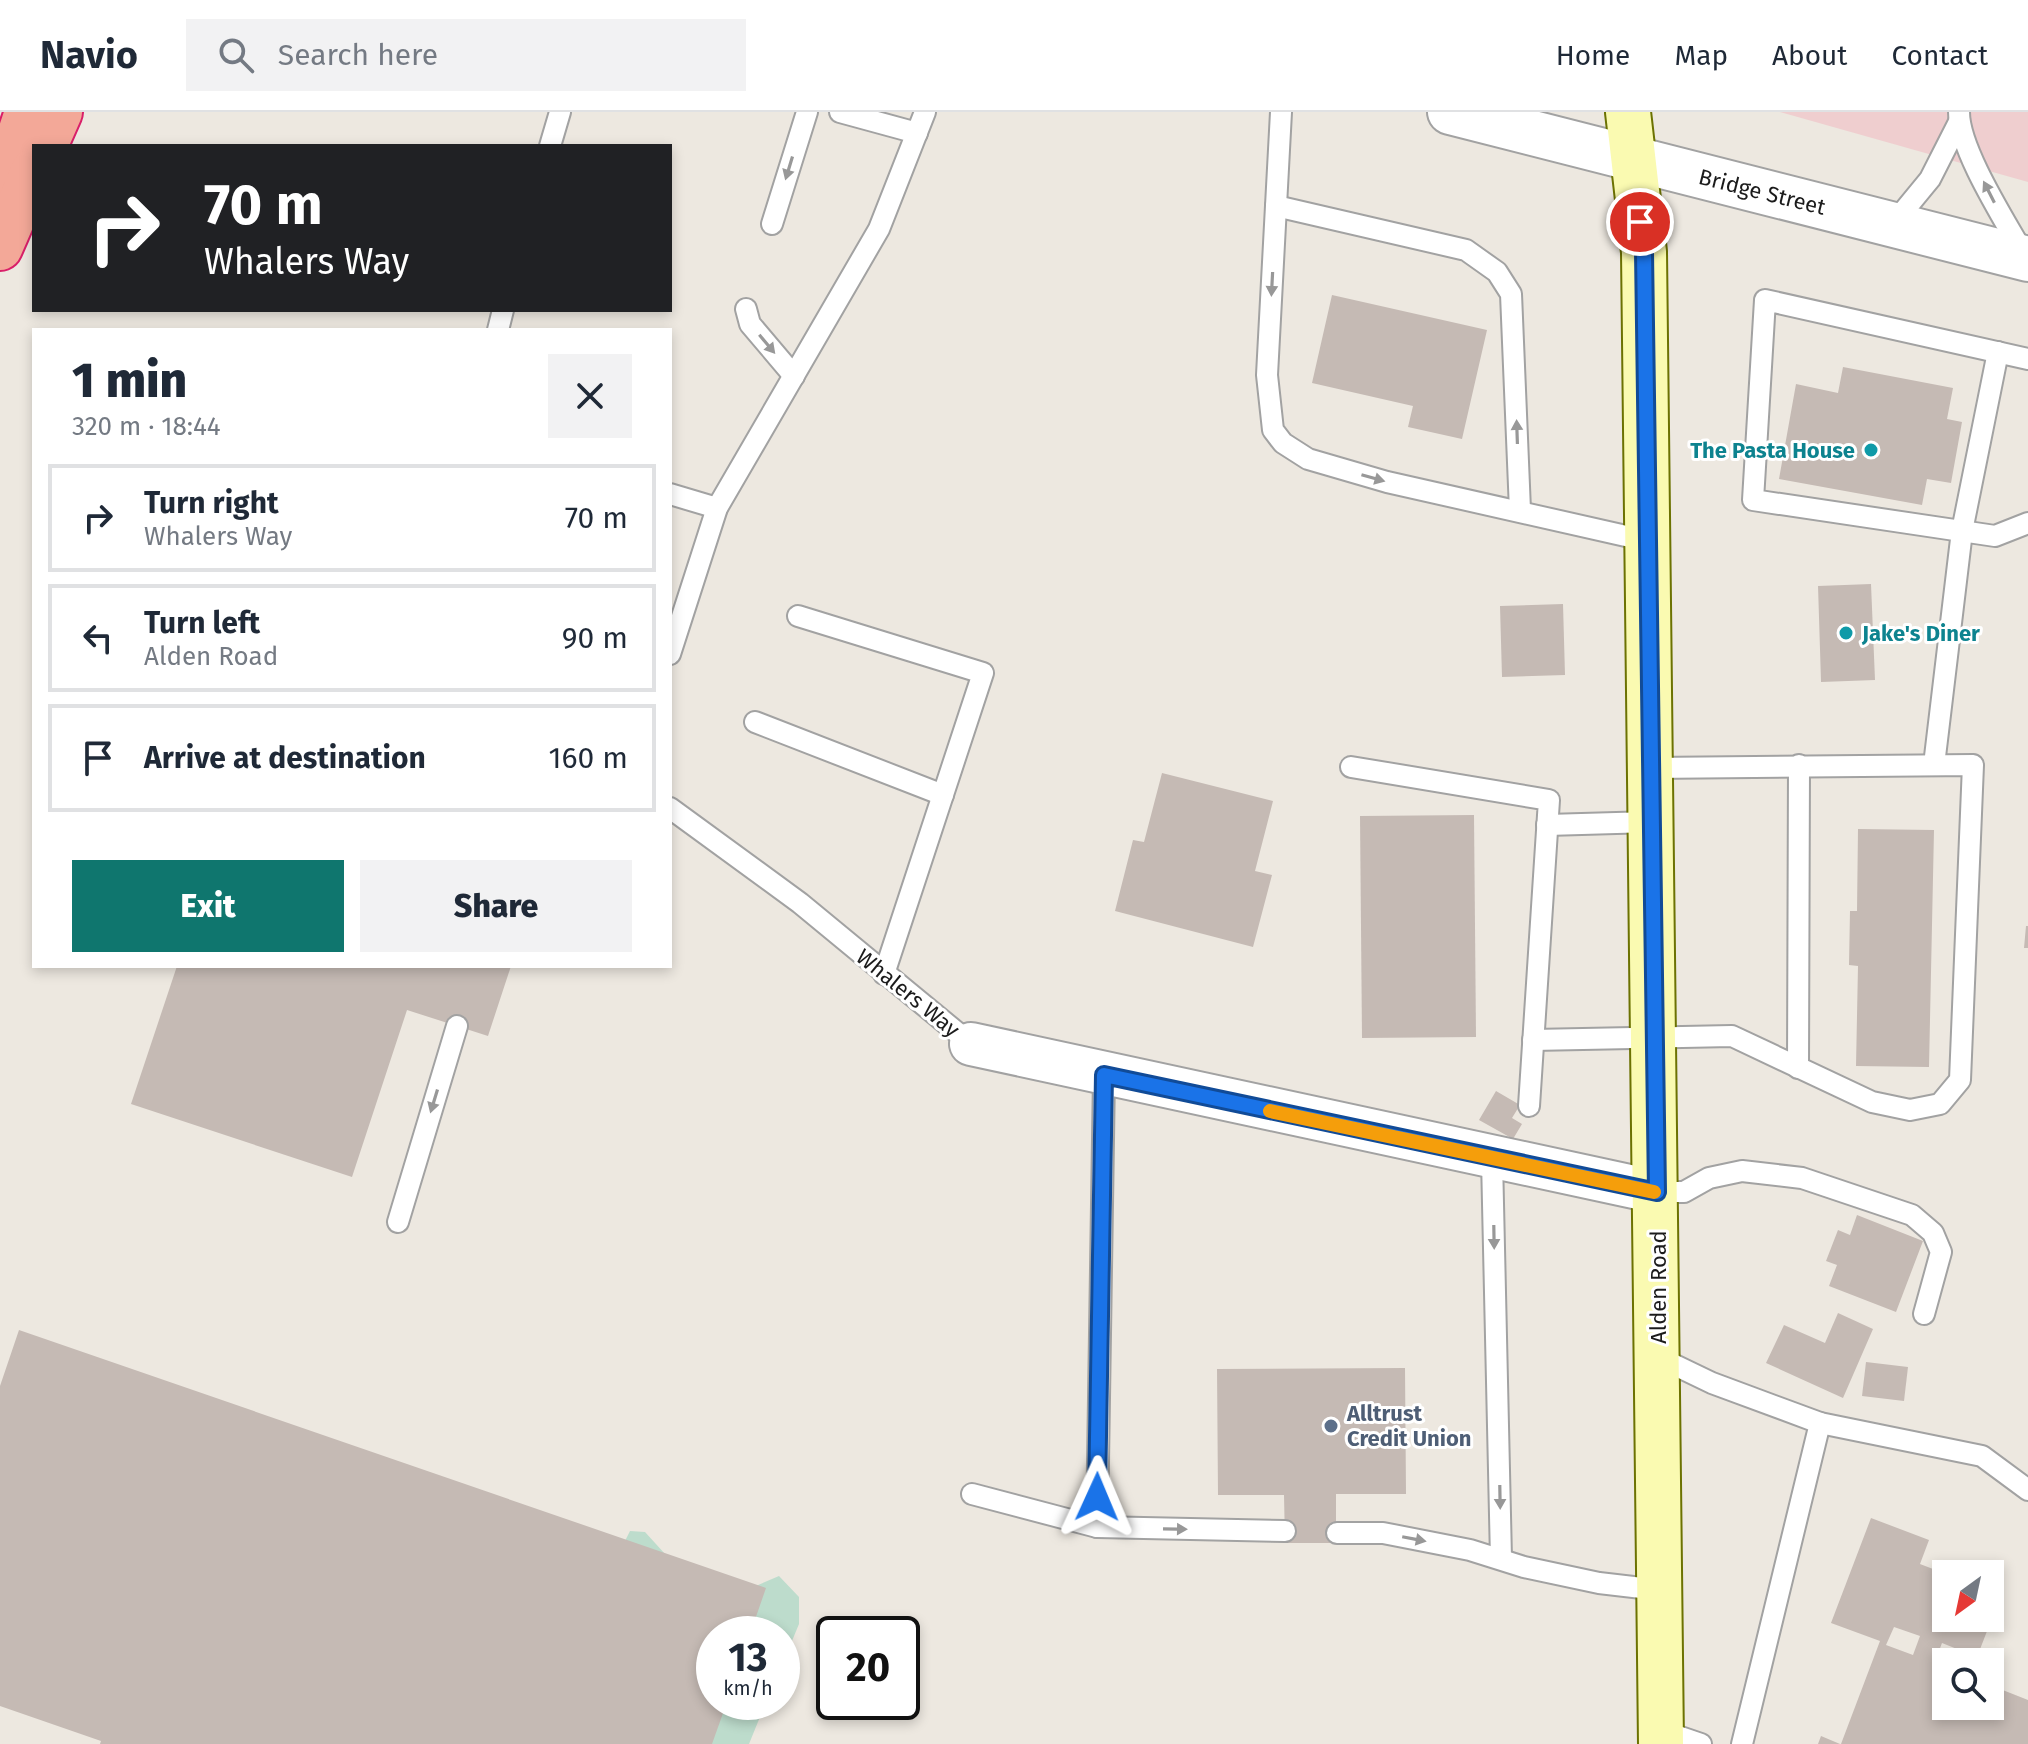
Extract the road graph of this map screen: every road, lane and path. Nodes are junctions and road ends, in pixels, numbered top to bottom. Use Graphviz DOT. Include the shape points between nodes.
graph roads {
  1 [pos="27,112"];
  2 [pos="60,112"];
  3 [pos="560,112"];
  4 [pos="807,112"];
  5 [pos="840,112"];
  6 [pos="925,112"];
  7 [pos="1281,112"];
  8 [pos="1450,112"];
  9 [pos="1628,112"];
  10 [pos="1959,117"];
  11 [pos="917,133"];
  12 [pos="46,144"];
  13 [pos="551,144"];
  14 [pos="1632,160"];
  15 [pos="32,175"];
  16 [pos="0,193"];
  17 [pos="1276,206"];
  18 [pos="772,224"];
  19 [pos="1893,224"];
  20 [pos="0,248"];
  21 [pos="2027,258"];
  22 [pos="746,309"];
  23 [pos="1998,352"];
  24 [pos="2028,359"];
  25 [pos="794,376"];
  26 [pos="672,495"];
  27 [pos="717,508"];
  28 [pos="1520,510"];
  29 [pos="2028,523"];
  30 [pos="1962,531"];
  31 [pos="1648,541"];
  32 [pos="798,616"];
  33 [pos="672,648"];
  34 [pos="755,722"];
  35 [pos="1799,765"];
  36 [pos="1934,765"];
  37 [pos="1351,767"];
  38 [pos="1650,768"];
  39 [pos="943,795"];
  40 [pos="672,809"];
  41 [pos="1651,822"];
  42 [pos="1547,825"];
  43 [pos="884,974"];
  44 [pos="457,1026"];
  45 [pos="1654,1036"];
  46 [pos="1533,1040"];
  47 [pos="971,1044"];
  48 [pos="1798,1068"];
  49 [pos="1104,1075"];
  50 [pos="1529,1106"];
  51 [pos="1492,1159"];
  52 [pos="1657,1192"];
  53 [pos="398,1222"];
  54 [pos="1924,1314"];
  55 [pos="1658,1357"];
  56 [pos="1820,1423"];
  57 [pos="2028,1490"];
  58 [pos="972,1494"];
  59 [pos="1097,1527"];
  60 [pos="1285,1531"];
  61 [pos="1337,1533"];
  62 [pos="1501,1559"];
  63 [pos="1659,1590"];
  64 [pos="1660,1737"];
  65 [pos="1701,1744"];
  66 [pos="1742,1744"];
  1 -- 16 [label="highway"];
  2 -- 12 [label="highway"];
  3 -- 13 [label="lane"];
  4 -- 18 [label="lane, one-way"];
  5 -- 11 [label="lane"];
  6 -- 11 [label="lane"];
  7 -- 17 [label="lane"];
  8 -- 14 [label="street, Bridge Street"];
  9 -- 14 [label="main road, Alden Road"];
  10 -- 19 [label="lane" via="1930,179"];
  21 -- 10 [label="lane, one-way" via="1989,193"];
  11 -- 25 [label="lane" via="879,229"];
  14 -- 19 [label="street, Bridge Street"];
  14 -- 31 [label="main road, Alden Road" via="1644,252"];
  15 -- 20 [label="highway"];
  28 -- 17 [label="lane, one-way" via="1511,294 1497,272 1466,250"];
  17 -- 28 [label="lane, one-way" via="1267,375 1273,430 1283,443 1308,459 1387,482"];
  19 -- 21 [label="street, Bridge Street"];
  22 -- 25 [label="lane, one-way" via="750,324"];
  23 -- 24 [label="lane"];
  23 -- 30 [label="lane"];
  23 -- 30 [label="lane" via="1765,300 1753,500"];
  25 -- 27 [label="lane"];
  26 -- 27 [label="lane"];
  27 -- 33 [label="lane"];
  28 -- 31 [label="lane"];
  29 -- 30 [label="lane" via="1995,536"];
  30 -- 36 [label="lane"];
  31 -- 38 [label="main road, Alden Road"];
  32 -- 39 [label="lane" via="983,673"];
  34 -- 39 [label="lane"];
  35 -- 36 [label="lane"];
  35 -- 38 [label="lane"];
  35 -- 48 [label="lane"];
  36 -- 48 [label="lane" via="1973,765 1960,1080 1940,1104 1910,1110 1872,1102"];
  37 -- 42 [label="lane" via="1549,800"];
  38 -- 41 [label="main road, Alden Road"];
  39 -- 43 [label="lane"];
  40 -- 43 [label="lane, Whalers Way" via="800,903"];
  41 -- 42 [label="lane"];
  41 -- 45 [label="main road, Alden Road"];
  42 -- 46 [label="lane"];
  43 -- 47 [label="lane, Whalers Way"];
  44 -- 53 [label="lane, one-way"];
  45 -- 46 [label="lane"];
  45 -- 48 [label="lane" via="1732,1036"];
  45 -- 52 [label="main road, Alden Road"];
  46 -- 50 [label="lane"];
  47 -- 49 [label="street, Whalers Way"];
  49 -- 51 [label="street, Whalers Way"];
  49 -- 59 [label="lane"];
  51 -- 52 [label="street, Whalers Way"];
  51 -- 62 [label="lane, one-way"];
  52 -- 54 [label="lane" via="1684,1192 1709,1178 1742,1171 1802,1178 1912,1215 1933,1233 1941,1252"];
  52 -- 55 [label="main road, Alden Road"];
  55 -- 56 [label="lane"];
  55 -- 63 [label="main road, Alden Road"];
  56 -- 57 [label="lane" via="1982,1456"];
  56 -- 66 [label="lane"];
  58 -- 59 [label="lane"];
  59 -- 60 [label="lane, one-way"];
  61 -- 62 [label="lane, one-way" via="1383,1533"];
  62 -- 63 [label="lane" via="1599,1583"];
  63 -- 64 [label="main road, Alden Road"];
  64 -- 65 [label="lane"];
}
